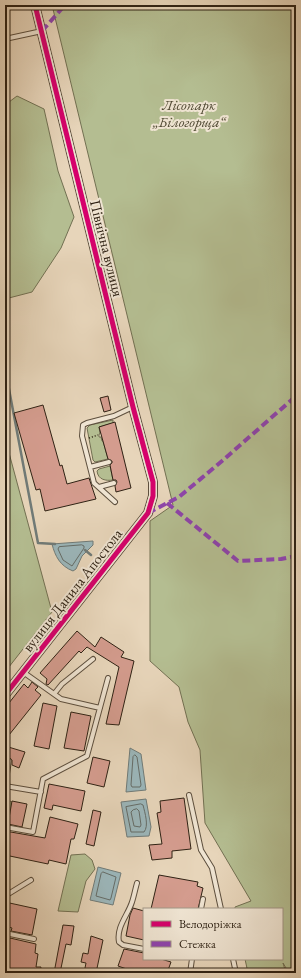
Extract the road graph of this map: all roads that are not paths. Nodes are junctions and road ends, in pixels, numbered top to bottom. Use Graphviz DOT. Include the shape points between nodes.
graph roads {
  1 [pos="36,5"];
  2 [pos="42,31"];
  3 [pos="5,39"];
  4 [pos="133,407"];
  5 [pos="109,462"];
  6 [pos="90,467"];
  7 [pos="114,483"];
  8 [pos="98,487"];
  9 [pos="153,496"];
  10 [pos="114,502"];
  11 [pos="93,660"];
  12 [pos="23,672"];
  13 [pos="108,678"];
  14 [pos="54,694"];
  15 [pos="5,695"];
  16 [pos="100,708"];
  17 [pos="9,761"];
  18 [pos="41,792"];
  19 [pos="189,795"];
  20 [pos="5,827"];
  21 [pos="31,880"];
  22 [pos="136,883"];
  23 [pos="5,896"];
  24 [pos="203,899"];
  25 [pos="201,908"];
  26 [pos="221,908"];
  27 [pos="5,933"];
  28 [pos="34,939"];
  29 [pos="143,949"];
  30 [pos="190,960"];
  31 [pos="233,960"];
  32 [pos="190,973"];
  33 [pos="236,973"];
  1 -- 2 [label="street, Північна вулиця"];
  2 -- 3 [label="lane"];
  2 -- 4 [label="street, Північна вулиця"];
  4 -- 6 [label="lane" via="114,416 83,425 82,433"];
  4 -- 9 [label="street, Північна вулиця" via="153,482"];
  5 -- 6 [label="lane"];
  6 -- 8 [label="lane" via="94,483"];
  7 -- 8 [label="lane"];
  8 -- 10 [label="lane"];
  9 -- 12 [label="street, вулиця Данила Апостола" via="148,513"];
  11 -- 14 [label="lane" via="62,684"];
  12 -- 14 [label="lane"];
  12 -- 15 [label="street, вулиця Данила Апостола"];
  13 -- 16 [label="lane"];
  14 -- 16 [label="lane" via="61,699"];
  16 -- 18 [label="lane" via="88,756 43,779"];
  17 -- 18 [label="lane" via="5,786"];
  18 -- 20 [label="lane" via="33,832"];
  19 -- 26 [label="lane" via="201,850 212,868"];
  21 -- 23 [label="lane"];
  22 -- 29 [label="lane" via="132,904 118,936 119,942 123,945"];
  24 -- 25 [label="lane"];
  27 -- 28 [label="lane"];
  30 -- 32 [label="lane"];
  31 -- 33 [label="lane"];
}
